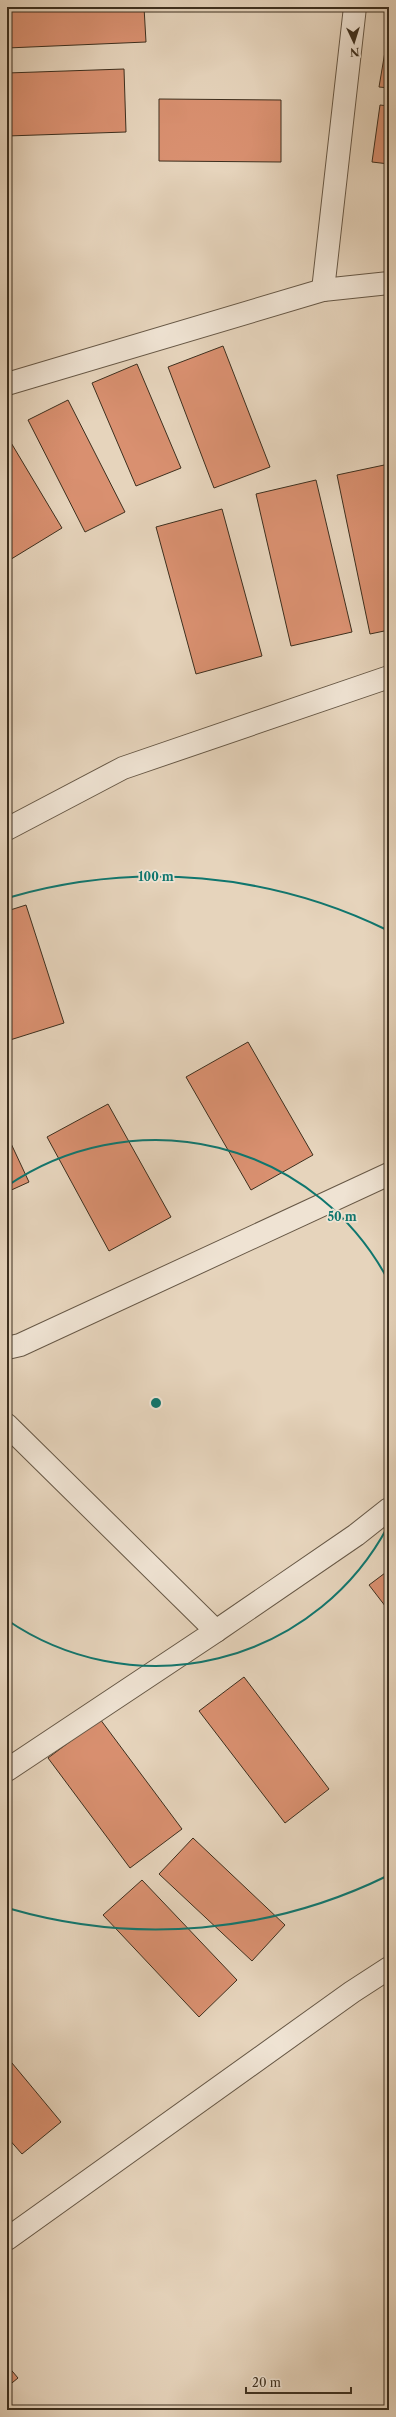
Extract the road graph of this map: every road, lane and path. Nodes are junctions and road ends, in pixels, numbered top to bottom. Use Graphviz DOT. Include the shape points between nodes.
graph roads {
  1 [pos="355,7"];
  2 [pos="389,283"];
  3 [pos="323,290"];
  4 [pos="7,384"];
  5 [pos="389,677"];
  6 [pos="7,829"];
  7 [pos="389,1174"];
  8 [pos="7,1348"];
  9 [pos="7,1425"];
  10 [pos="389,1509"];
  11 [pos="216,1632"];
  12 [pos="7,1770"];
  13 [pos="389,1968"];
  14 [pos="7,2239"];
  1 -- 3 [label="street"];
  2 -- 3 [label="street"];
  3 -- 4 [label="street"];
  5 -- 6 [label="street" via="124,768"];
  7 -- 8 [label="street" via="20,1345"];
  9 -- 11 [label="street"];
  10 -- 11 [label="street" via="356,1536"];
  11 -- 12 [label="street"];
  13 -- 14 [label="street"];
}
